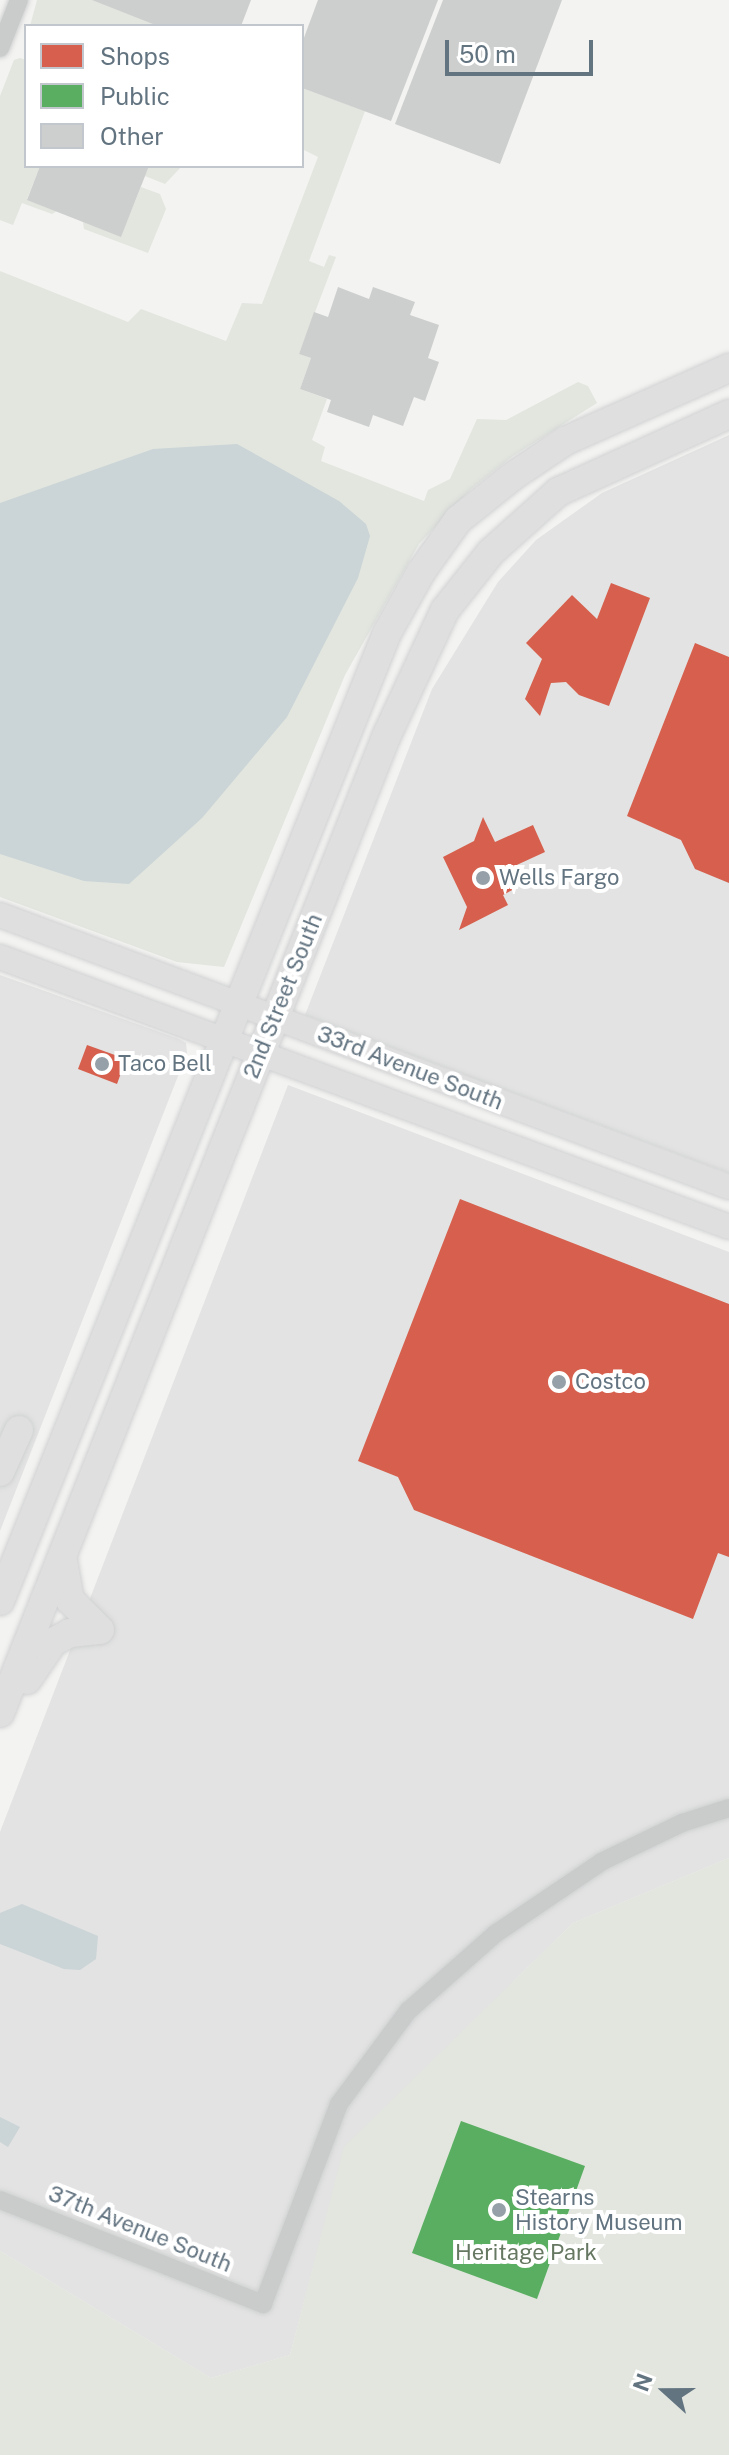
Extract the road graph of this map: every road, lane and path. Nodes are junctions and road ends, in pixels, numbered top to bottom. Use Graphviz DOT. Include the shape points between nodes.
graph roads {
  1 [pos="19,0"];
  2 [pos="0,48"];
  3 [pos="729,368"];
  4 [pos="729,414"];
  5 [pos="0,915"];
  6 [pos="0,957"];
  7 [pos="237,1003"];
  8 [pos="274,1016"];
  9 [pos="222,1040"];
  10 [pos="259,1054"];
  11 [pos="729,1187"];
  12 [pos="729,1227"];
  13 [pos="0,1449"];
  14 [pos="0,1472"];
  15 [pos="10,1552"];
  16 [pos="63,1554"];
  17 [pos="0,1601"];
  18 [pos="0,1716"];
  19 [pos="729,1808"];
  20 [pos="0,2200"];
  1 -- 2 [label="street"];
  3 -- 7 [label="main road, 2nd Street South" via="565,441 458,520 387,633"];
  4 -- 8 [label="main road, 2nd Street South" via="558,492 491,552 445,610 404,695"];
  5 -- 7 [label="main road, 33rd Avenue South"];
  6 -- 9 [label="main road, 33rd Avenue South"];
  7 -- 8 [label="main road, 33rd Avenue South"];
  7 -- 9 [label="main road, 2nd Street South"];
  8 -- 10 [label="main road, 2nd Street South"];
  8 -- 11 [label="main road, 33rd Avenue South"];
  9 -- 10 [label="main road, 33rd Avenue South"];
  9 -- 15 [label="main road, 2nd Street South"];
  10 -- 12 [label="main road, 33rd Avenue South"];
  10 -- 16 [label="main road, 2nd Street South"];
  13 -- 14 [label="main road" via="19,1430"];
  15 -- 17 [label="main road, 2nd Street South"];
  16 -- 18 [label="main road, 2nd Street South"];
  16 -- 18 [label="main road" via="70,1600 100,1630 70,1633 53,1642"];
  19 -- 20 [label="street, 37th Avenue South" via="682,1823 603,1861 495,1934 408,2011 339,2104 263,2304"];
}
